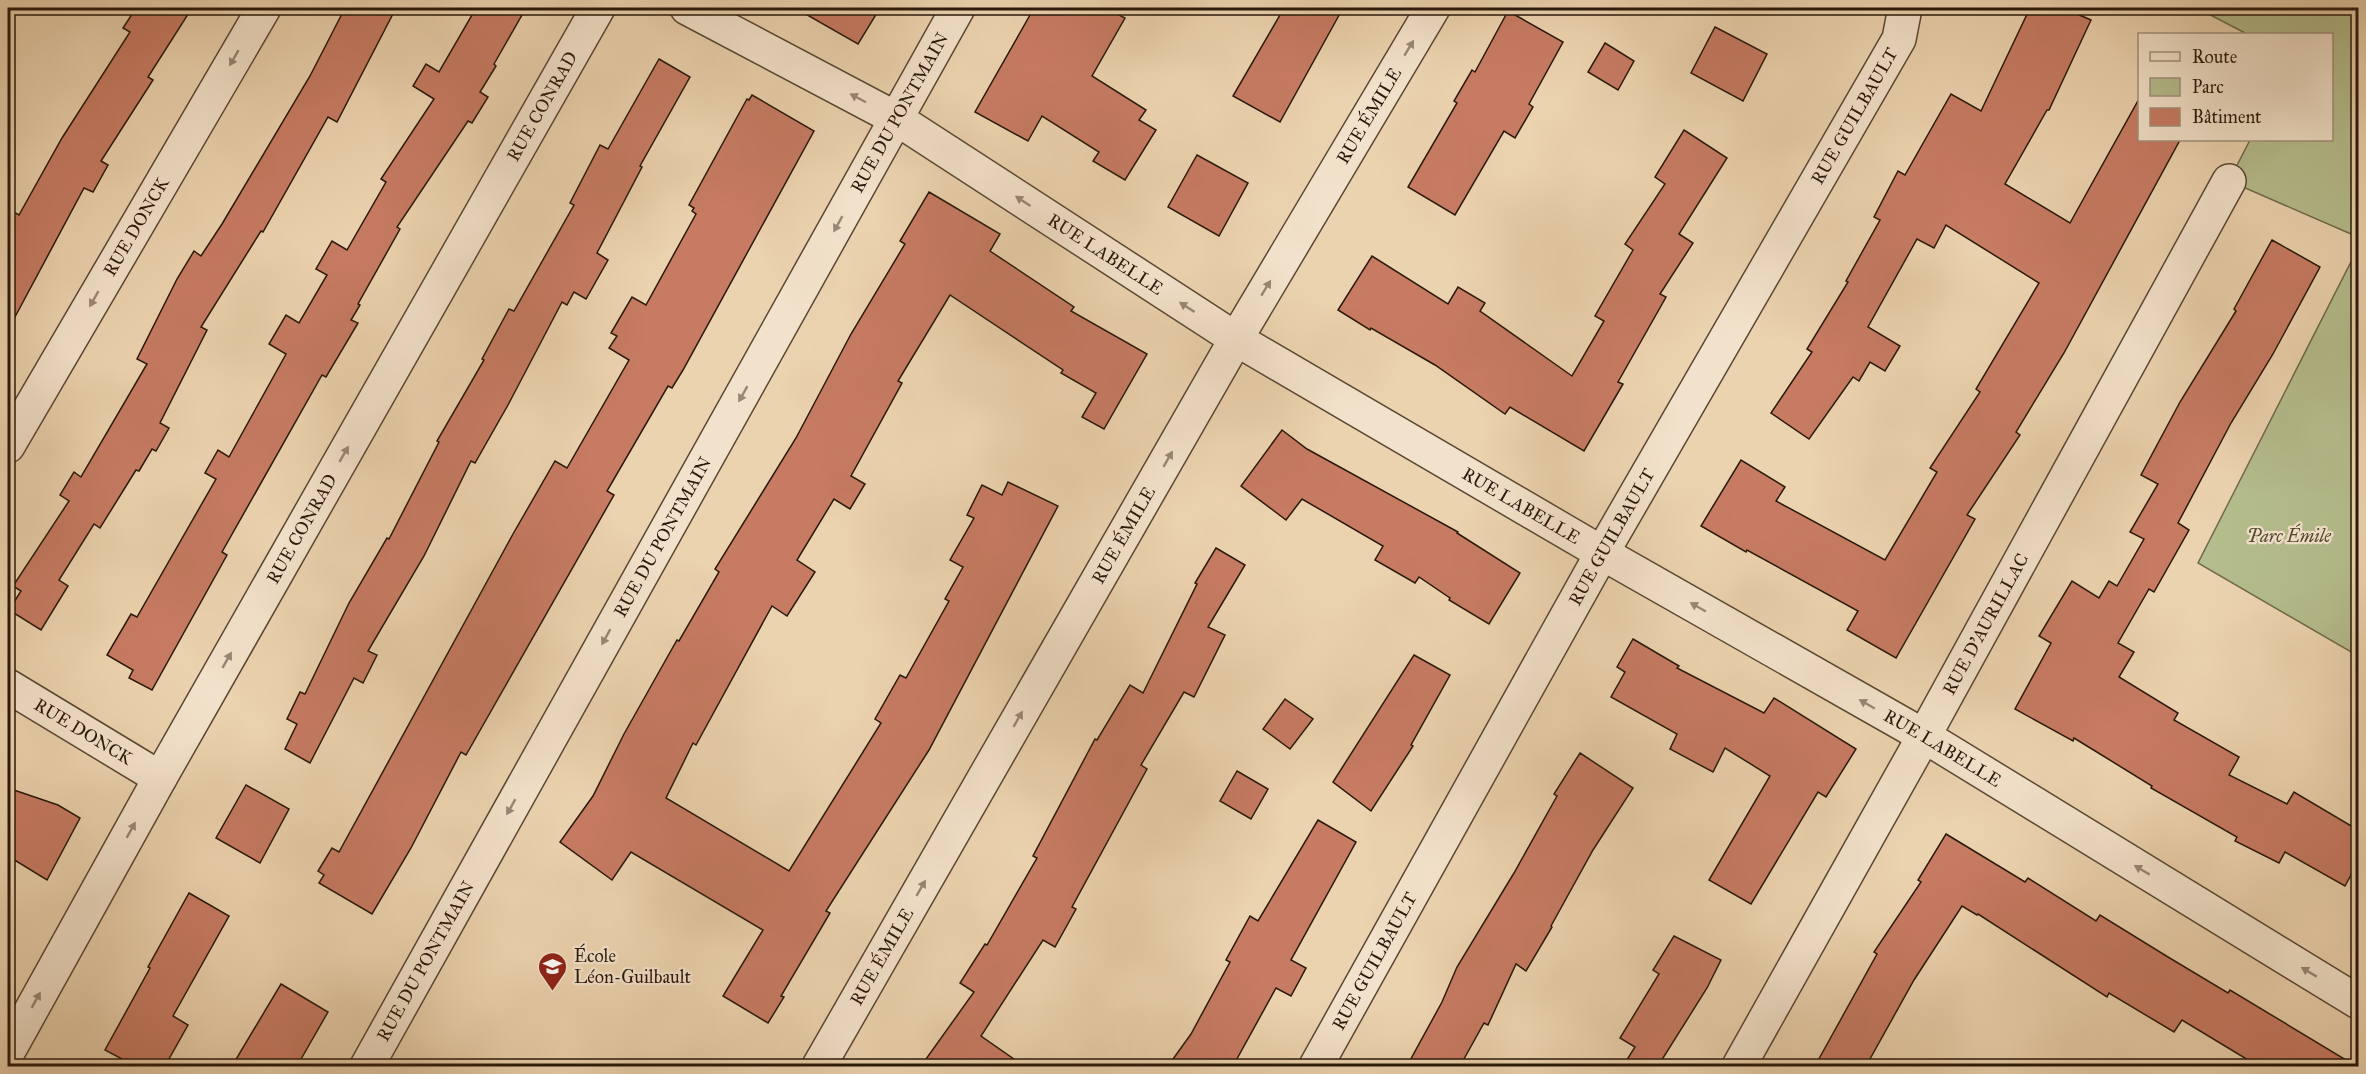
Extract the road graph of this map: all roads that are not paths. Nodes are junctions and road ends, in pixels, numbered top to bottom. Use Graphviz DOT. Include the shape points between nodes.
graph roads {
  1 [pos="264,8"];
  2 [pos="598,8"];
  3 [pos="687,8"];
  4 [pos="958,8"];
  5 [pos="1433,8"];
  6 [pos="1905,8"];
  7 [pos="897,119"];
  8 [pos="2229,181"];
  9 [pos="1236,339"];
  10 [pos="8,446"];
  11 [pos="1602,553"];
  12 [pos="8,686"];
  13 [pos="1924,736"];
  14 [pos="160,778"];
  15 [pos="2358,1002"];
  16 [pos="8,1052"];
  17 [pos="367,1066"];
  18 [pos="819,1066"];
  19 [pos="1316,1066"];
  20 [pos="1739,1066"];
  1 -- 10 [label="street, RUE DONCK, one-way"];
  14 -- 2 [label="street, RUE CONRAD, one-way"];
  7 -- 3 [label="street, RUE LABELLE, one-way"];
  4 -- 7 [label="street, RUE DU PONTMAIN"];
  9 -- 5 [label="street, RUE ÉMILE, one-way"];
  6 -- 11 [label="street, RUE GUILBAULT" via="1899,39"];
  9 -- 7 [label="street, RUE LABELLE, one-way"];
  7 -- 17 [label="street, RUE DU PONTMAIN, one-way"];
  8 -- 13 [label="street, RUE D'AURILLAC"];
  9 -- 11 [label="street, RUE LABELLE"];
  18 -- 9 [label="street, RUE ÉMILE, one-way"];
  13 -- 11 [label="street, RUE LABELLE, one-way"];
  11 -- 19 [label="street, RUE GUILBAULT"];
  12 -- 14 [label="street, RUE DONCK"];
  15 -- 13 [label="street, RUE LABELLE, one-way"];
  13 -- 20 [label="street, RUE D'AURILLAC"];
  16 -- 14 [label="street, RUE CONRAD, one-way"];
}
